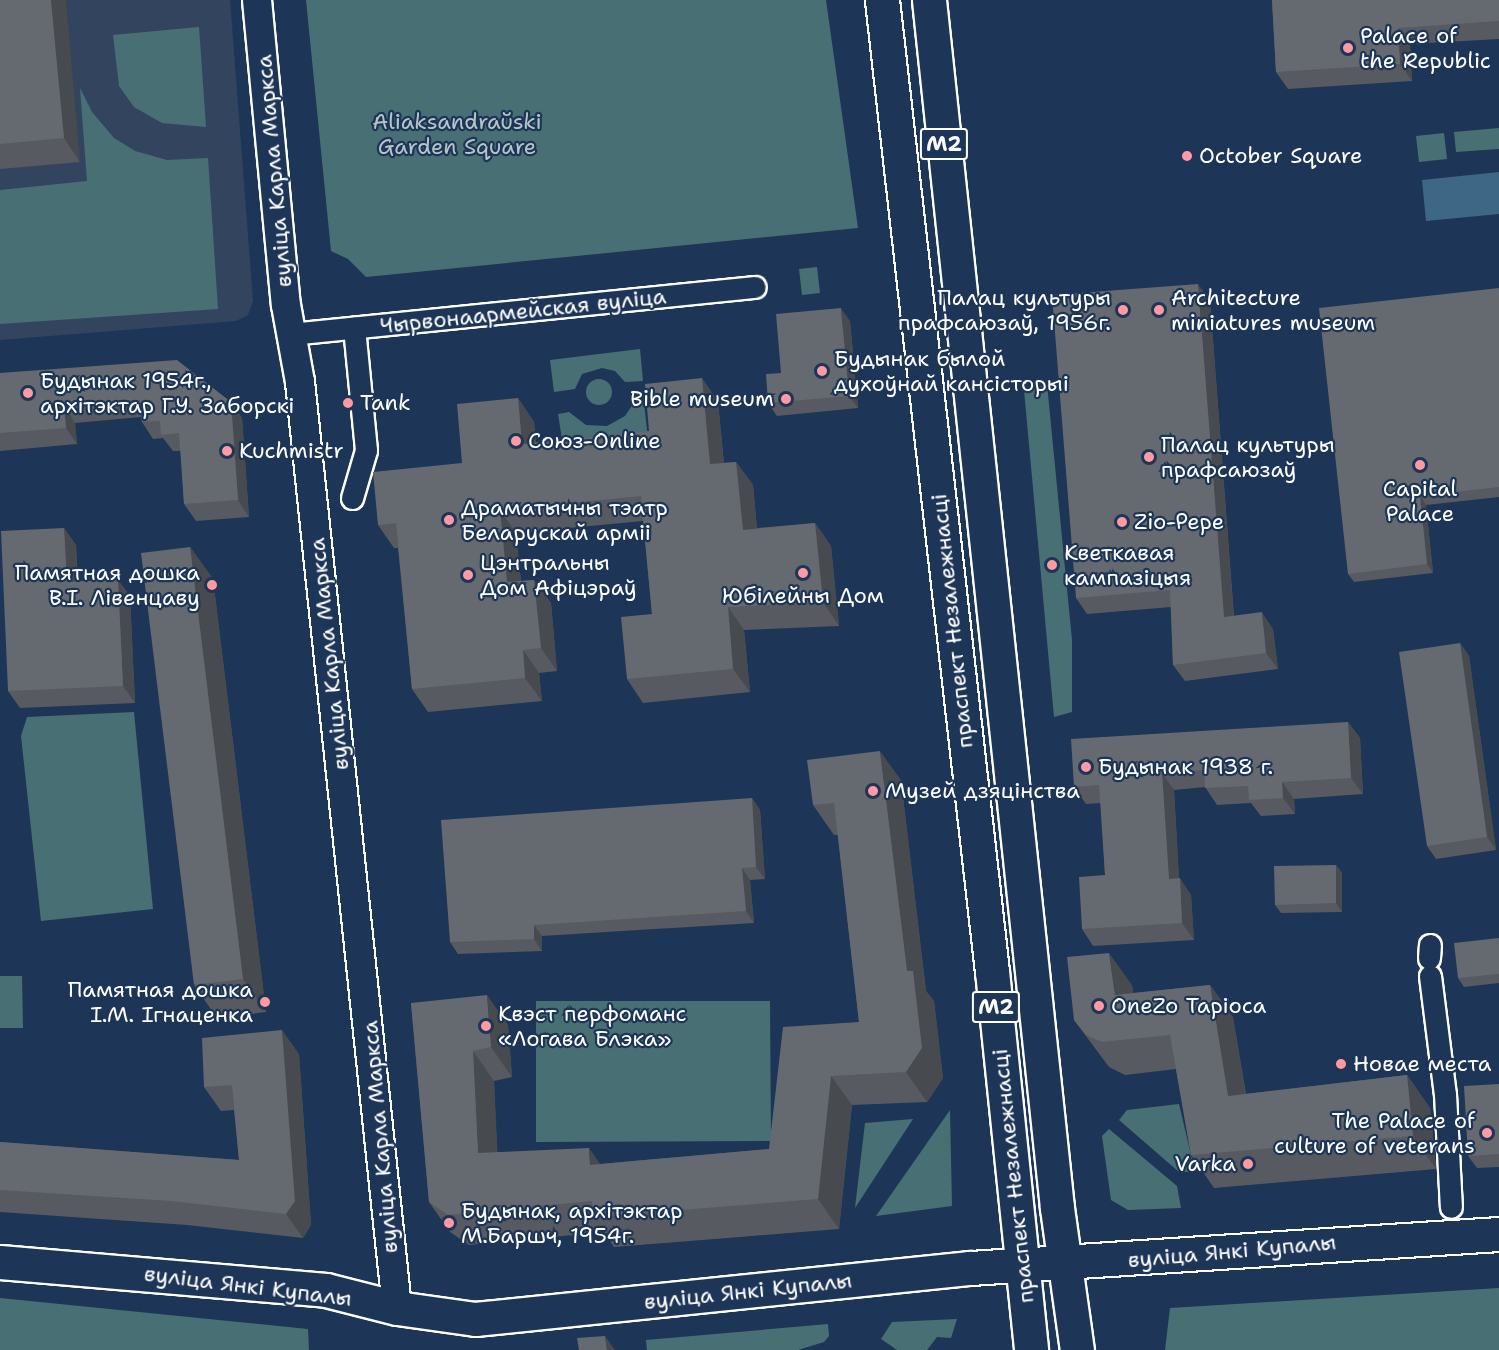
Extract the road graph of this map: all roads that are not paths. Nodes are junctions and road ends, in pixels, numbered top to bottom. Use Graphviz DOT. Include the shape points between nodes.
graph roads {
  1 [pos="257,0"];
  2 [pos="882,0"];
  3 [pos="929,0"];
  4 [pos="754,287"];
  5 [pos="354,328"];
  6 [pos="291,334"];
  7 [pos="352,498"];
  8 [pos="1430,960"];
  9 [pos="1451,1207"];
  10 [pos="1499,1234"];
  11 [pos="0,1262"];
  12 [pos="1065,1262"];
  13 [pos="1021,1264"];
  14 [pos="397,1308"];
  15 [pos="1031,1350"];
  16 [pos="1077,1350"];
  1 -- 6 [label="street, вуліца Карла Маркса"];
  2 -- 13 [label="main road, праспект Незалежнасці / М2" via="992,971"];
  3 -- 12 [label="main road, праспект Незалежнасці / М2"];
  4 -- 5 [label="street, Чырвонаармейская вуліца"];
  5 -- 6 [label="street, Чырвонаармейская вуліца"];
  5 -- 7 [label="street" via="366,450"];
  6 -- 14 [label="street, вуліца Карла Маркса" via="301,394 362,950"];
  8 -- 9 [label="street" via="1445,1094"];
  10 -- 12 [label="main road, вуліца Янкі Купалы"];
  11 -- 14 [label="main road, вуліца Янкі Купалы" via="326,1290"];
  12 -- 13 [label="main road, вуліца Янкі Купалы"];
  12 -- 16 [label="main road, праспект Незалежнасці / М2"];
  13 -- 14 [label="main road, вуліца Янкі Купалы" via="476,1319"];
  13 -- 15 [label="main road, праспект Незалежнасці / М2"];
}
